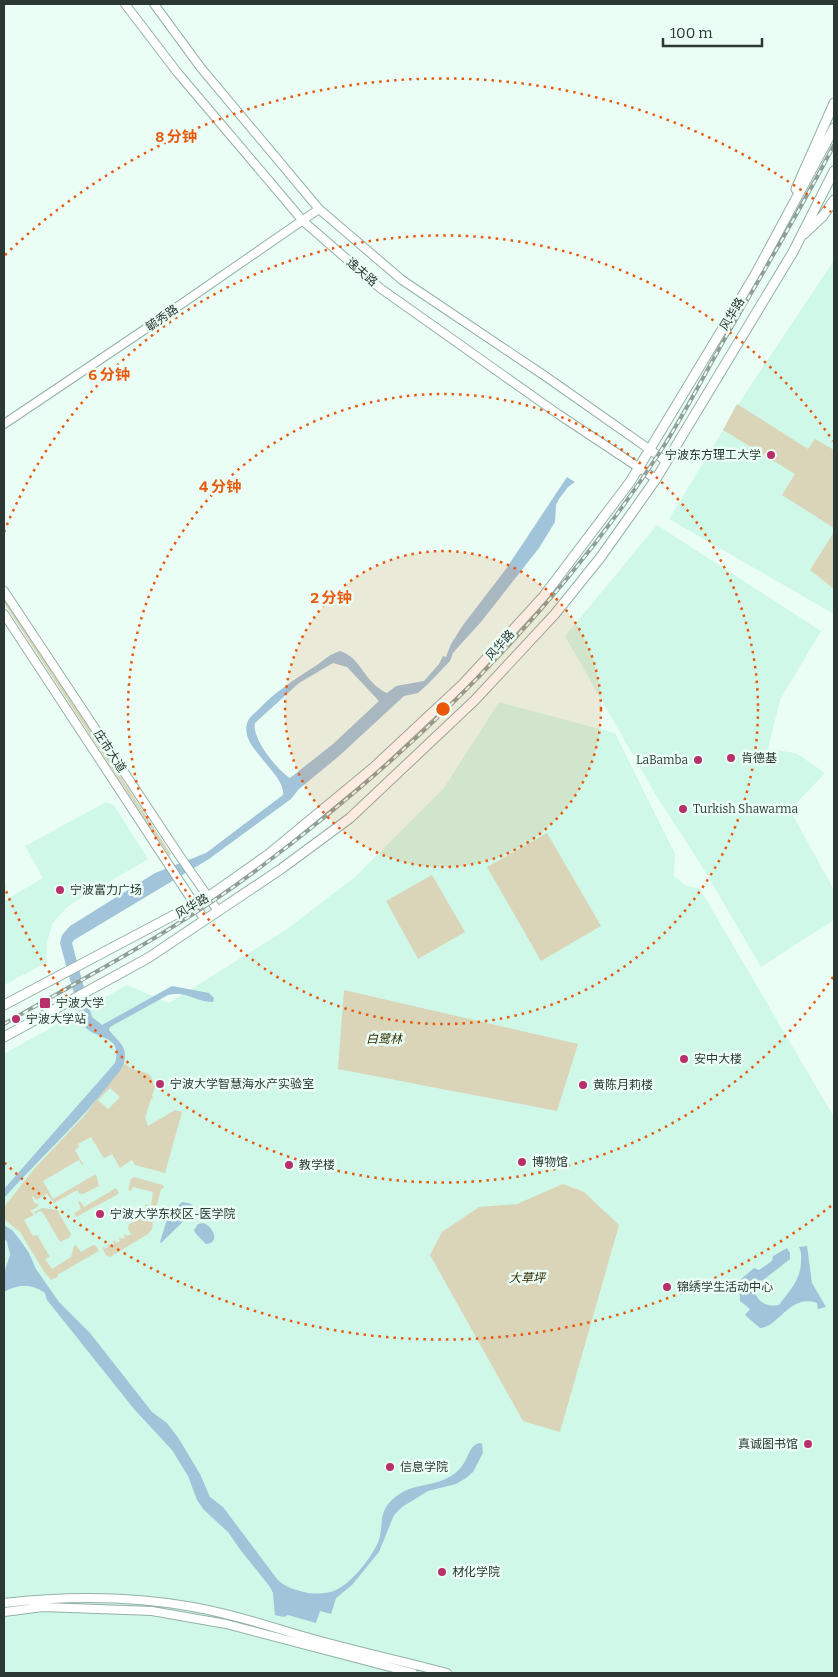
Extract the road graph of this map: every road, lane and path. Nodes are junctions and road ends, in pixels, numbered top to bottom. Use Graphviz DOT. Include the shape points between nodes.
graph roads {
  1 [pos="125,4"];
  2 [pos="154,4"];
  3 [pos="834,103"];
  4 [pos="834,128"];
  5 [pos="834,171"];
  6 [pos="834,200"];
  7 [pos="319,209"];
  8 [pos="303,221"];
  9 [pos="778,232"];
  10 [pos="799,239"];
  11 [pos="4,424"];
  12 [pos="650,450"];
  13 [pos="666,461"];
  14 [pos="639,468"];
  15 [pos="656,478"];
  16 [pos="4,590"];
  17 [pos="4,614"];
  18 [pos="208,897"];
  19 [pos="194,906"];
  20 [pos="218,911"];
  21 [pos="205,920"];
  22 [pos="4,1006"];
  23 [pos="4,1037"];
  24 [pos="4,1603"];
  25 [pos="4,1612"];
  26 [pos="413,1673"];
  27 [pos="447,1673"];
  1 -- 8 [label="main road, 逸夫路"];
  2 -- 7 [label="main road, 逸夫路" via="202,68"];
  3 -- 9 [label="main road"];
  4 -- 9 [label="main road, 风华路"];
  5 -- 10 [label="main road, 风华路"];
  6 -- 10 [label="main road"];
  7 -- 8 [label="main road, 毓秀路"];
  7 -- 12 [label="main road, 逸夫路" via="402,280"];
  8 -- 11 [label="main road, 毓秀路"];
  8 -- 14 [label="main road, 逸夫路" via="380,288"];
  9 -- 12 [label="main road, 风华路"];
  10 -- 13 [label="main road, 风华路"];
  12 -- 13 [label="main road, 逸夫路"];
  12 -- 14 [label="main road, 风华路"];
  13 -- 15 [label="main road, 风华路"];
  14 -- 15 [label="main road, 逸夫路"];
  14 -- 18 [label="main road, 风华路" via="543,597 464,684 373,768 268,854"];
  15 -- 20 [label="main road, 风华路" via="556,614 476,700 350,818"];
  16 -- 18 [label="main road, 庄市大道"];
  17 -- 19 [label="main road, 庄市大道"];
  18 -- 19 [label="main road, 风华路"];
  18 -- 20 [label="main road, 庄市大道"];
  19 -- 21 [label="main road, 庄市大道"];
  19 -- 22 [label="main road, 风华路"];
  20 -- 21 [label="main road, 风华路"];
  21 -- 23 [label="main road, 风华路" via="148,958"];
  24 -- 27 [label="main road" via="84,1598 193,1607 231,1614"];
  25 -- 26 [label="main road" via="42,1607 152,1611 226,1624"];
}
